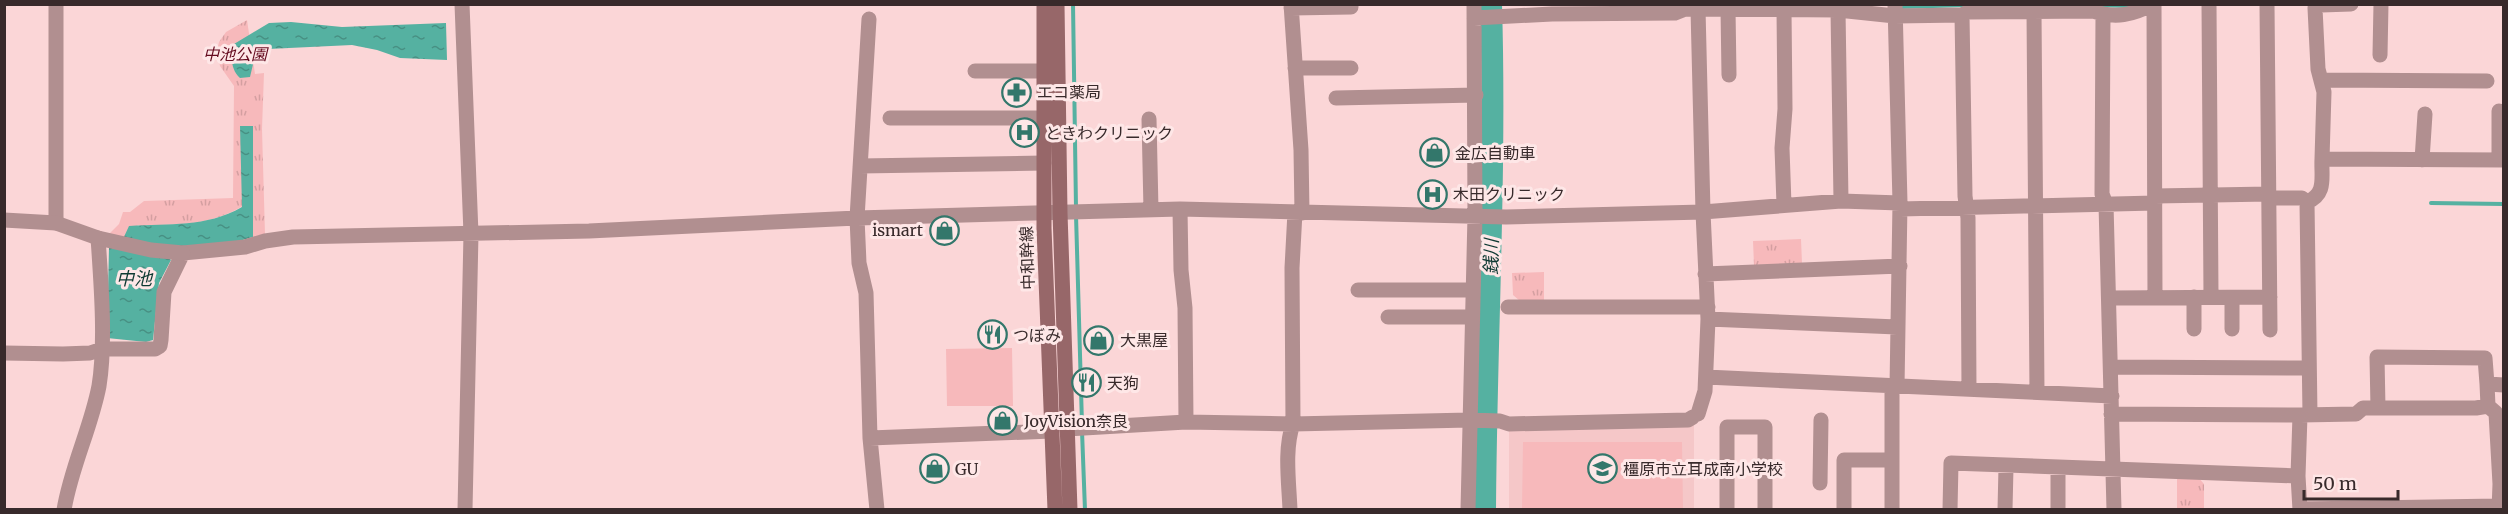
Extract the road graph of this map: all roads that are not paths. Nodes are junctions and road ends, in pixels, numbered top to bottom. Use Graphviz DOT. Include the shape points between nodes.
graph roads {
  1 [pos="56,4"];
  2 [pos="462,4"];
  3 [pos="1044,4"];
  4 [pos="1057,4"];
  5 [pos="1351,4"];
  6 [pos="2154,4"];
  7 [pos="2209,4"];
  8 [pos="2267,4"];
  9 [pos="2351,4"];
  10 [pos="2381,4"];
  11 [pos="2321,5"];
  12 [pos="1291,6"];
  13 [pos="1698,9"];
  14 [pos="1728,9"];
  15 [pos="2135,9"];
  16 [pos="1784,10"];
  17 [pos="1838,10"];
  18 [pos="1895,10"];
  19 [pos="2034,12"];
  20 [pos="1477,14"];
  21 [pos="1962,15"];
  22 [pos="2103,15"];
  23 [pos="869,19"];
  24 [pos="2380,55"];
  25 [pos="1295,68"];
  26 [pos="1351,68"];
  27 [pos="975,71"];
  28 [pos="1044,71"];
  29 [pos="1729,75"];
  30 [pos="2322,80"];
  31 [pos="2487,81"];
  32 [pos="1476,95"];
  33 [pos="1336,98"];
  34 [pos="2499,111"];
  35 [pos="2425,114"];
  36 [pos="890,118"];
  37 [pos="1043,118"];
  38 [pos="1149,119"];
  39 [pos="2322,159"];
  40 [pos="2422,160"];
  41 [pos="2501,160"];
  42 [pos="1044,163"];
  43 [pos="860,166"];
  44 [pos="2210,195"];
  45 [pos="2269,196"];
  46 [pos="2155,200"];
  47 [pos="1841,201"];
  48 [pos="2307,202"];
  49 [pos="2106,204"];
  50 [pos="1784,205"];
  51 [pos="1900,206"];
  52 [pos="2035,206"];
  53 [pos="1967,207"];
  54 [pos="1180,209"];
  55 [pos="1151,210"];
  56 [pos="1702,212"];
  57 [pos="1044,213"];
  58 [pos="1071,213"];
  59 [pos="1299,213"];
  60 [pos="1478,217"];
  61 [pos="856,218"];
  62 [pos="4,220"];
  63 [pos="56,224"];
  64 [pos="471,234"];
  65 [pos="98,238"];
  66 [pos="183,253"];
  67 [pos="1900,266"];
  68 [pos="1706,274"];
  69 [pos="1358,290"];
  70 [pos="1472,290"];
  71 [pos="2211,296"];
  72 [pos="2194,297"];
  73 [pos="2270,297"];
  74 [pos="2110,298"];
  75 [pos="2155,298"];
  76 [pos="2232,298"];
  77 [pos="1508,307"];
  78 [pos="1708,313"];
  79 [pos="1388,317"];
  80 [pos="1471,317"];
  81 [pos="1897,327"];
  82 [pos="2194,329"];
  83 [pos="2232,329"];
  84 [pos="2270,330"];
  85 [pos="102,349"];
  86 [pos="4,353"];
  87 [pos="2111,367"];
  88 [pos="2308,368"];
  89 [pos="1706,377"];
  90 [pos="2487,384"];
  91 [pos="2504,385"];
  92 [pos="1894,386"];
  93 [pos="1969,389"];
  94 [pos="2037,392"];
  95 [pos="2112,396"];
  96 [pos="2487,406"];
  97 [pos="2378,408"];
  98 [pos="2112,414"];
  99 [pos="2305,415"];
  100 [pos="1821,420"];
  101 [pos="1472,421"];
  102 [pos="1185,422"];
  103 [pos="1293,424"];
  104 [pos="1070,429"];
  105 [pos="870,438"];
  106 [pos="1892,460"];
  107 [pos="2006,467"];
  108 [pos="2058,468"];
  109 [pos="2113,470"];
  110 [pos="2298,476"];
  111 [pos="1820,483"];
  112 [pos="2502,484"];
  113 [pos="2500,508"];
  114 [pos="2300,509"];
  115 [pos="64,510"];
  116 [pos="465,510"];
  117 [pos="877,510"];
  118 [pos="1054,510"];
  119 [pos="1070,510"];
  120 [pos="1290,510"];
  121 [pos="1468,510"];
  122 [pos="1727,510"];
  123 [pos="1765,510"];
  124 [pos="1844,510"];
  125 [pos="1892,510"];
  126 [pos="1950,510"];
  127 [pos="2006,510"];
  128 [pos="2058,510"];
  129 [pos="2114,510"];
  1 -- 63 [label="street"];
  2 -- 64 [label="street"];
  3 -- 28 [label="main road, 中和幹線"];
  4 -- 58 [label="main road, 中和幹線"];
  5 -- 12 [label="street"];
  6 -- 15 [label="street"];
  6 -- 46 [label="street"];
  7 -- 44 [label="street"];
  8 -- 45 [label="street"];
  9 -- 11 [label="street"];
  10 -- 24 [label="street"];
  11 -- 30 [label="street" via="2315,8"];
  12 -- 25 [label="street"];
  13 -- 14 [label="street"];
  13 -- 20 [label="street" via="1502,18"];
  13 -- 56 [label="street"];
  14 -- 16 [label="street"];
  14 -- 29 [label="street"];
  15 -- 22 [label="street"];
  16 -- 17 [label="street"];
  16 -- 50 [label="street"];
  17 -- 18 [label="street"];
  17 -- 47 [label="street"];
  18 -- 21 [label="street"];
  18 -- 51 [label="street"];
  19 -- 21 [label="street"];
  19 -- 22 [label="street" via="2093,11"];
  19 -- 52 [label="street"];
  20 -- 32 [label="street"];
  21 -- 53 [label="street"];
  22 -- 49 [label="street" via="2102,194"];
  23 -- 43 [label="street"];
  25 -- 26 [label="street"];
  25 -- 59 [label="street" via="1301,150"];
  27 -- 28 [label="street"];
  28 -- 37 [label="main road, 中和幹線"];
  30 -- 31 [label="street"];
  30 -- 39 [label="street"];
  32 -- 33 [label="street"];
  32 -- 60 [label="street"];
  34 -- 41 [label="street"];
  35 -- 40 [label="street"];
  36 -- 37 [label="street"];
  37 -- 42 [label="main road, 中和幹線"];
  38 -- 55 [label="street"];
  39 -- 40 [label="street"];
  39 -- 48 [label="street" via="2321,191"];
  40 -- 41 [label="street"];
  42 -- 43 [label="street"];
  42 -- 57 [label="main road, 中和幹線"];
  43 -- 61 [label="street"];
  44 -- 45 [label="street"];
  44 -- 46 [label="street"];
  44 -- 71 [label="street"];
  45 -- 48 [label="street" via="2302,198"];
  45 -- 73 [label="street"];
  46 -- 49 [label="street"];
  46 -- 75 [label="street"];
  47 -- 50 [label="street"];
  47 -- 51 [label="street"];
  48 -- 88 [label="street"];
  49 -- 52 [label="street"];
  49 -- 74 [label="street"];
  50 -- 56 [label="street"];
  51 -- 53 [label="street"];
  51 -- 67 [label="street"];
  52 -- 53 [label="street"];
  52 -- 94 [label="street"];
  53 -- 93 [label="street"];
  54 -- 55 [label="street"];
  54 -- 59 [label="street"];
  54 -- 102 [label="street"];
  55 -- 58 [label="street"];
  56 -- 60 [label="street"];
  56 -- 68 [label="street"];
  57 -- 58 [label="street"];
  57 -- 61 [label="street"];
  57 -- 104 [label="main road, 中和幹線"];
  58 -- 104 [label="main road, 中和幹線"];
  59 -- 60 [label="street"];
  59 -- 103 [label="street" via="1292,268"];
  60 -- 70 [label="street"];
  61 -- 64 [label="street"];
  61 -- 105 [label="street" via="866,293"];
  62 -- 63 [label="street"];
  63 -- 65 [label="street"];
  64 -- 66 [label="street" via="305,236"];
  64 -- 116 [label="street"];
  65 -- 66 [label="street"];
  65 -- 85 [label="street"];
  66 -- 85 [label="street" via="164,292 160,346"];
  67 -- 68 [label="street"];
  67 -- 81 [label="street"];
  68 -- 78 [label="street"];
  69 -- 70 [label="street"];
  70 -- 80 [label="street"];
  71 -- 72 [label="street"];
  71 -- 76 [label="street"];
  72 -- 75 [label="street"];
  72 -- 82 [label="street"];
  73 -- 76 [label="street"];
  73 -- 84 [label="street"];
  74 -- 75 [label="street"];
  74 -- 87 [label="street"];
  76 -- 83 [label="street"];
  77 -- 78 [label="street"];
  78 -- 81 [label="street"];
  78 -- 89 [label="street"];
  79 -- 80 [label="street"];
  80 -- 101 [label="street"];
  81 -- 92 [label="street"];
  85 -- 86 [label="street"];
  85 -- 115 [label="street" via="93,411 70,476"];
  87 -- 88 [label="street"];
  87 -- 95 [label="street"];
  88 -- 99 [label="street"];
  89 -- 92 [label="street"];
  89 -- 101 [label="street" via="1696,415 1688,420 1509,424"];
  90 -- 91 [label="street"];
  90 -- 96 [label="street"];
  90 -- 97 [label="street" via="2485,358 2377,357"];
  92 -- 93 [label="street"];
  92 -- 106 [label="street"];
  93 -- 94 [label="street"];
  94 -- 95 [label="street"];
  95 -- 98 [label="street"];
  96 -- 97 [label="street"];
  96 -- 112 [label="street" via="2496,413"];
  97 -- 99 [label="street" via="2363,408 2356,414"];
  98 -- 99 [label="street"];
  98 -- 109 [label="street"];
  99 -- 110 [label="street"];
  100 -- 111 [label="street"];
  101 -- 103 [label="street"];
  101 -- 121 [label="street"];
  102 -- 103 [label="street"];
  102 -- 104 [label="street"];
  103 -- 120 [label="street" via="1288,472"];
  104 -- 105 [label="street"];
  104 -- 118 [label="main road, 中和幹線"];
  104 -- 119 [label="main road, 中和幹線"];
  105 -- 117 [label="street"];
  106 -- 124 [label="street" via="1844,460"];
  106 -- 125 [label="street"];
  107 -- 108 [label="street"];
  107 -- 126 [label="street" via="1951,463"];
  107 -- 127 [label="street"];
  108 -- 109 [label="street"];
  108 -- 128 [label="street"];
  109 -- 110 [label="street"];
  109 -- 129 [label="street"];
  110 -- 114 [label="street"];
  112 -- 113 [label="street"];
  113 -- 114 [label="street"];
  122 -- 123 [label="street" via="1727,427 1765,427"];
}
